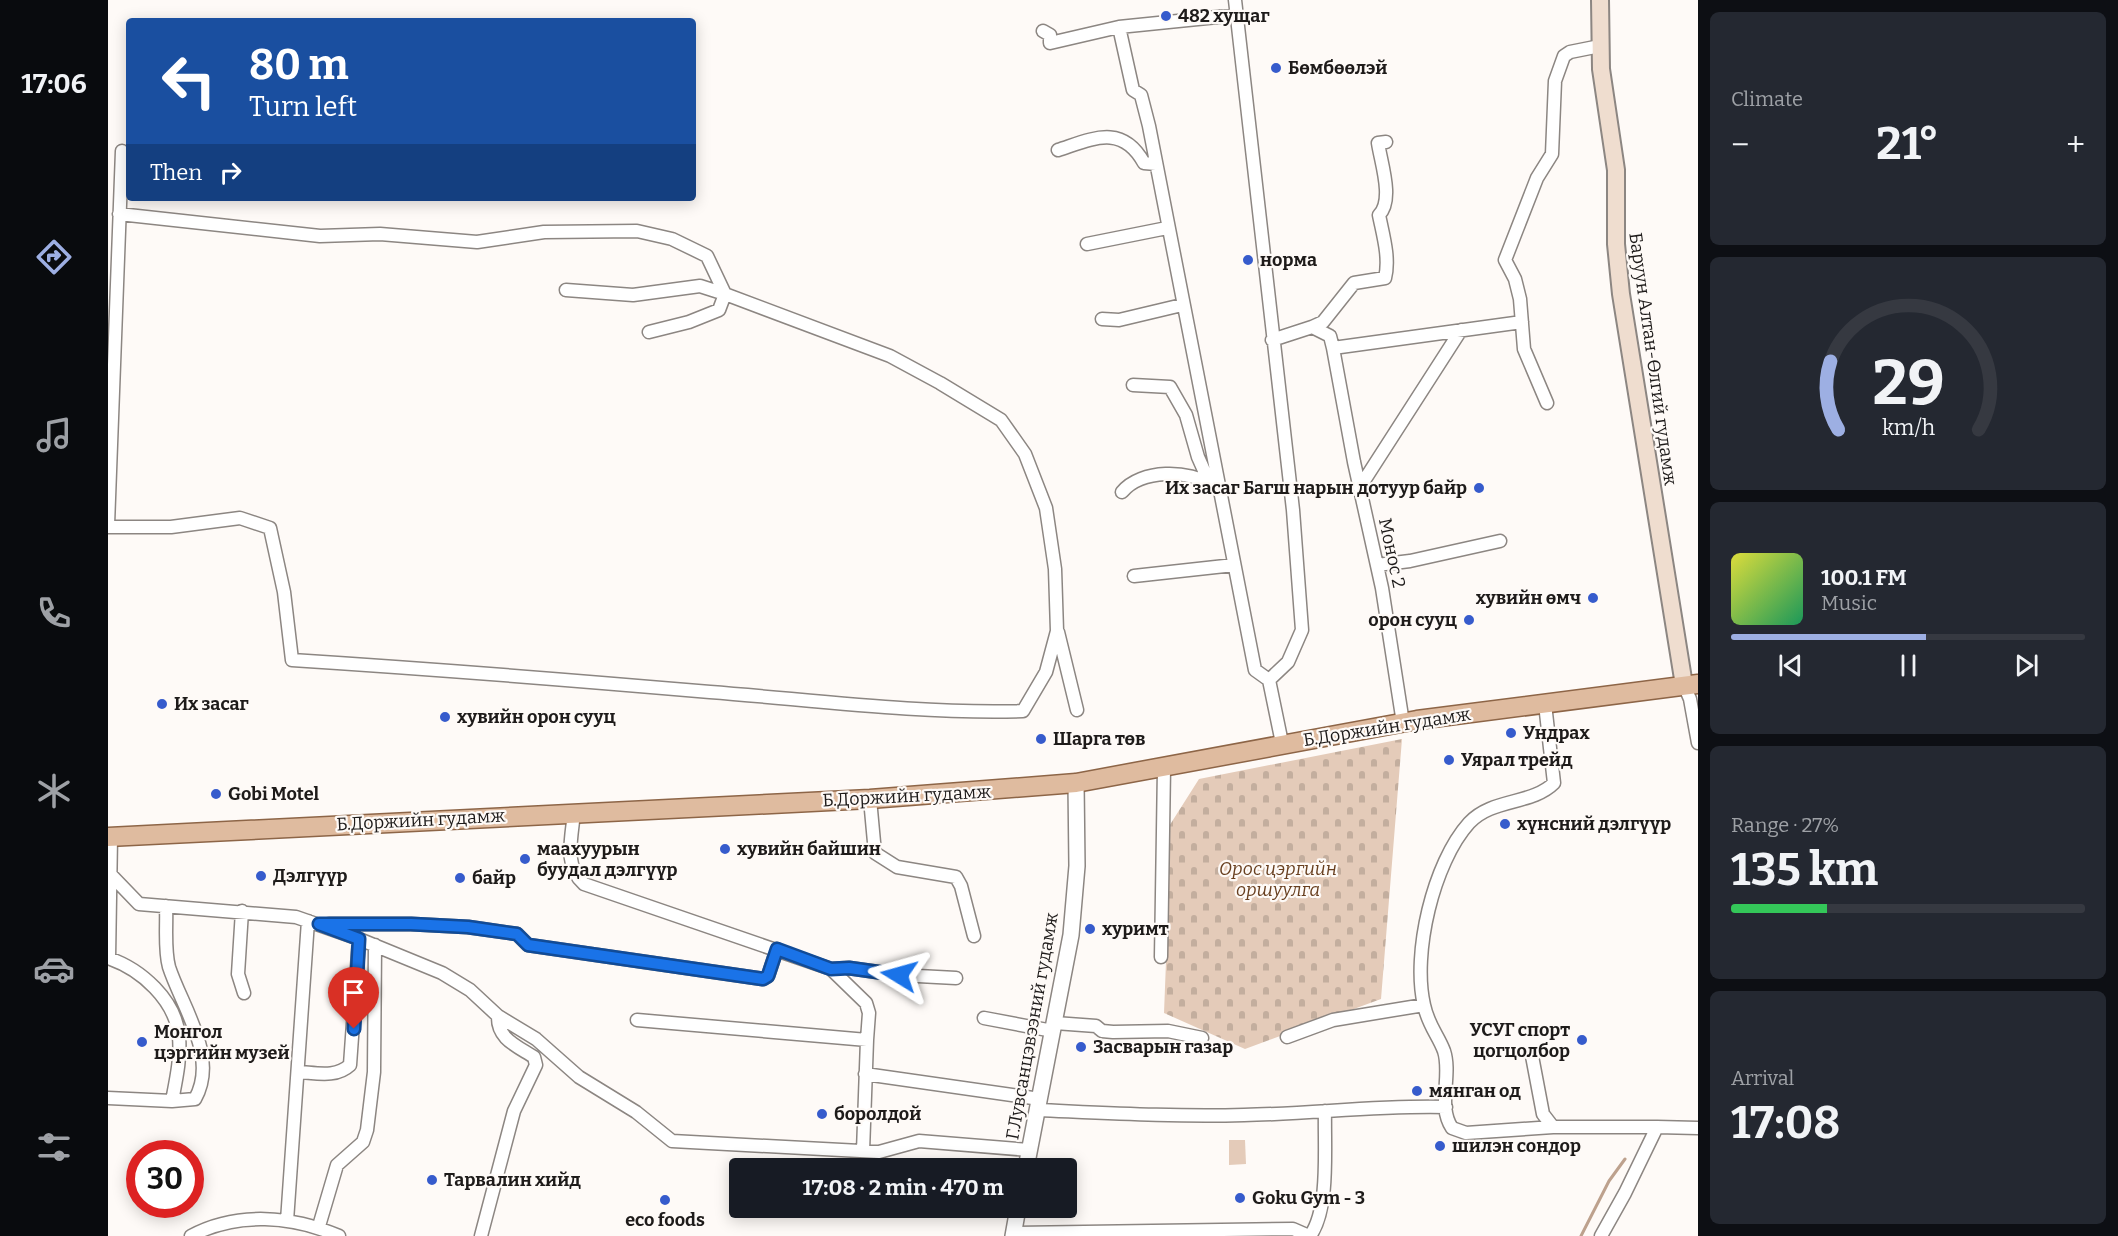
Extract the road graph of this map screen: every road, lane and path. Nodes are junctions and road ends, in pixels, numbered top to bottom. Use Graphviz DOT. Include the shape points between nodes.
graph roads {
  1 [pos="1235,0"];
  2 [pos="1600,0"];
  3 [pos="1237,15"];
  4 [pos="1119,27"];
  5 [pos="1043,31"];
  6 [pos="1600,46"];
  7 [pos="1386,142"];
  8 [pos="1058,150"];
  9 [pos="122,151"];
  10 [pos="1156,164"];
  11 [pos="120,214"];
  12 [pos="1167,228"];
  13 [pos="1087,244"];
  14 [pos="566,290"];
  15 [pos="724,294"];
  16 [pos="1182,305"];
  17 [pos="1102,320"];
  18 [pos="1522,322"];
  19 [pos="1312,327"];
  20 [pos="1461,330"];
  21 [pos="649,332"];
  22 [pos="1272,340"];
  23 [pos="1334,348"];
  24 [pos="1133,385"];
  25 [pos="1547,403"];
  26 [pos="1214,487"];
  27 [pos="1359,487"];
  28 [pos="1122,492"];
  29 [pos="108,526"];
  30 [pos="1500,541"];
  31 [pos="1234,565"];
  32 [pos="1377,565"];
  33 [pos="1134,576"];
  34 [pos="1057,631"];
  35 [pos="1269,680"];
  36 [pos="1691,684"];
  37 [pos="1545,704"];
  38 [pos="1077,710"];
  39 [pos="1403,723"];
  40 [pos="1698,743"];
  41 [pos="1282,744"];
  42 [pos="1164,768"];
  43 [pos="1076,783"];
  44 [pos="870,799"];
  45 [pos="573,812"];
  46 [pos="110,837"];
  47 [pos="112,876"];
  48 [pos="166,906"];
  49 [pos="242,911"];
  50 [pos="314,923"];
  51 [pos="974,936"];
  52 [pos="359,939"];
  53 [pos="375,945"];
  54 [pos="777,949"];
  55 [pos="1161,957"];
  56 [pos="108,958"];
  57 [pos="831,969"];
  58 [pos="956,978"];
  59 [pos="244,993"];
  60 [pos="1424,1005"];
  61 [pos="498,1016"];
  62 [pos="984,1017"];
  63 [pos="637,1020"];
  64 [pos="1054,1027"];
  65 [pos="1287,1037"];
  66 [pos="1202,1038"];
  67 [pos="867,1040"];
  68 [pos="1532,1056"];
  69 [pos="298,1072"];
  70 [pos="865,1074"];
  71 [pos="108,1098"];
  72 [pos="172,1101"];
  73 [pos="1039,1104"];
  74 [pos="1446,1107"];
  75 [pos="1325,1112"];
  76 [pos="1553,1127"];
  77 [pos="1657,1127"];
  78 [pos="1698,1128"];
  79 [pos="1029,1150"];
  80 [pos="863,1151"];
  81 [pos="1028,1158"];
  82 [pos="1016,1218"];
  83 [pos="287,1221"];
  84 [pos="319,1226"];
  85 [pos="1013,1235"];
  86 [pos="191,1236"];
  87 [pos="339,1236"];
  88 [pos="481,1236"];
  89 [pos="1309,1236"];
  90 [pos="1601,1236"];
  1 -- 3 [label="street"];
  2 -- 6 [label="main road, Баруун Алтан-Өлгий гудамж"];
  3 -- 4 [label="street"];
  3 -- 22 [label="street"];
  4 -- 5 [label="street" via="1050,43 1050,35"];
  4 -- 10 [label="street" via="1133,90 1141,95"];
  6 -- 18 [label="street" via="1564,56 1555,81 1552,154 1537,177 1505,260 1515,279"];
  6 -- 36 [label="main road, Баруун Алтан-Өлгий гудамж" via="1616,170 1616,244 1622,294"];
  7 -- 19 [label="street" via="1378,143 1386,197 1379,215 1385,243 1385,278 1354,283 1323,322"];
  8 -- 10 [label="street" via="1101,136 1116,137 1137,149 1144,163"];
  9 -- 11 [label="street"];
  10 -- 12 [label="street"];
  11 -- 15 [label="street" via="320,236 380,234 477,242 544,232 637,231 672,239 707,256"];
  11 -- 29 [label="street"];
  12 -- 13 [label="street"];
  12 -- 16 [label="street"];
  14 -- 15 [label="street" via="633,296 700,286"];
  15 -- 21 [label="street" via="719,310"];
  15 -- 34 [label="street" via="890,356 1000,420 1025,454 1046,508 1055,569"];
  16 -- 17 [label="street" via="1119,320"];
  16 -- 26 [label="street"];
  18 -- 20 [label="street"];
  18 -- 25 [label="street" via="1524,350"];
  19 -- 22 [label="street"];
  19 -- 23 [label="street" via="1330,336"];
  20 -- 23 [label="street"];
  20 -- 27 [label="street"];
  22 -- 35 [label="street" via="1293,510 1302,630 1288,662"];
  23 -- 27 [label="street, Монос 2"];
  24 -- 26 [label="street" via="1170,387 1186,415 1198,457"];
  26 -- 28 [label="street" via="1188,474 1169,473 1130,482"];
  26 -- 31 [label="street"];
  27 -- 32 [label="street, Монос 2"];
  29 -- 34 [label="street" via="171,527 240,519 270,528 284,592 292,660 900,708 1023,711 1046,672"];
  30 -- 32 [label="street"];
  31 -- 33 [label="street"];
  31 -- 35 [label="street" via="1255,670"];
  32 -- 39 [label="street, Монос 2"];
  34 -- 38 [label="street"];
  35 -- 41 [label="street"];
  36 -- 37 [label="main road, Б.Доржийн гудамж"];
  36 -- 40 [label="street"];
  37 -- 39 [label="main road, Б.Доржийн гудамж"];
  37 -- 60 [label="street" via="1554,783 1546,791 1488,809 1458,837 1433,885 1423,938"];
  39 -- 41 [label="main road, Б.Доржийн гудамж"];
  41 -- 42 [label="main road, Б.Доржийн гудамж"];
  42 -- 43 [label="main road, Б.Доржийн гудамж"];
  42 -- 55 [label="street"];
  43 -- 44 [label="main road, Б.Доржийн гудамж"];
  43 -- 64 [label="street, Г.Лувсанцэвээний гудамж" via="1077,866 1071,934"];
  44 -- 45 [label="main road, Б.Доржийн гудамж"];
  44 -- 51 [label="street" via="875,853 897,867 956,877"];
  45 -- 46 [label="main road, Б.Доржийн гудамж"];
  45 -- 54 [label="street" via="570,864 584,884"];
  46 -- 47 [label="street"];
  47 -- 48 [label="street" via="135,903"];
  47 -- 56 [label="street"];
  48 -- 49 [label="street"];
  48 -- 72 [label="street" via="168,964 201,1050 201,1087 195,1099"];
  49 -- 50 [label="street"];
  49 -- 59 [label="street" via="238,974"];
  50 -- 52 [label="street"];
  50 -- 54 [label="street" via="468,927 517,934 528,945 763,979 768,976"];
  50 -- 69 [label="street"];
  52 -- 53 [label="street"];
  52 -- 69 [label="street" via="350,1065 333,1074"];
  53 -- 61 [label="street" via="451,978"];
  53 -- 84 [label="street" via="374,1072 367,1130 363,1142 337,1165"];
  54 -- 57 [label="street"];
  56 -- 72 [label="street" via="130,967 166,1000 179,1035"];
  57 -- 58 [label="street"];
  57 -- 67 [label="street" via="866,1003"];
  60 -- 65 [label="street" via="1333,1020"];
  60 -- 74 [label="street" via="1444,1052"];
  61 -- 80 [label="street" via="536,1039 579,1077 636,1112 672,1141"];
  61 -- 88 [label="street" via="497,1028 503,1036 534,1057 536,1065 514,1111"];
  62 -- 64 [label="street"];
  63 -- 67 [label="street"];
  64 -- 66 [label="street" via="1168,1030"];
  64 -- 73 [label="street, Г.Лувсанцэвээний гудамж"];
  67 -- 70 [label="street"];
  68 -- 76 [label="street" via="1543,1114"];
  69 -- 83 [label="street"];
  70 -- 73 [label="street"];
  70 -- 80 [label="street"];
  71 -- 72 [label="street"];
  73 -- 75 [label="street" via="1153,1115"];
  73 -- 79 [label="street, Г.Лувсанцэвээний гудамж"];
  74 -- 75 [label="street"];
  74 -- 76 [label="street" via="1450,1125 1460,1133"];
  75 -- 89 [label="street" via="1322,1202 1317,1226"];
  76 -- 77 [label="street"];
  77 -- 78 [label="street"];
  77 -- 90 [label="street"];
  79 -- 80 [label="street" via="920,1141 886,1151"];
  79 -- 81 [label="street, Г.Лувсанцэвээний гудамж"];
  82 -- 85 [label="street"];
  83 -- 84 [label="street"];
  83 -- 86 [label="street" via="221,1222"];
  84 -- 87 [label="street"];
  85 -- 89 [label="street" via="1293,1229"];
}
